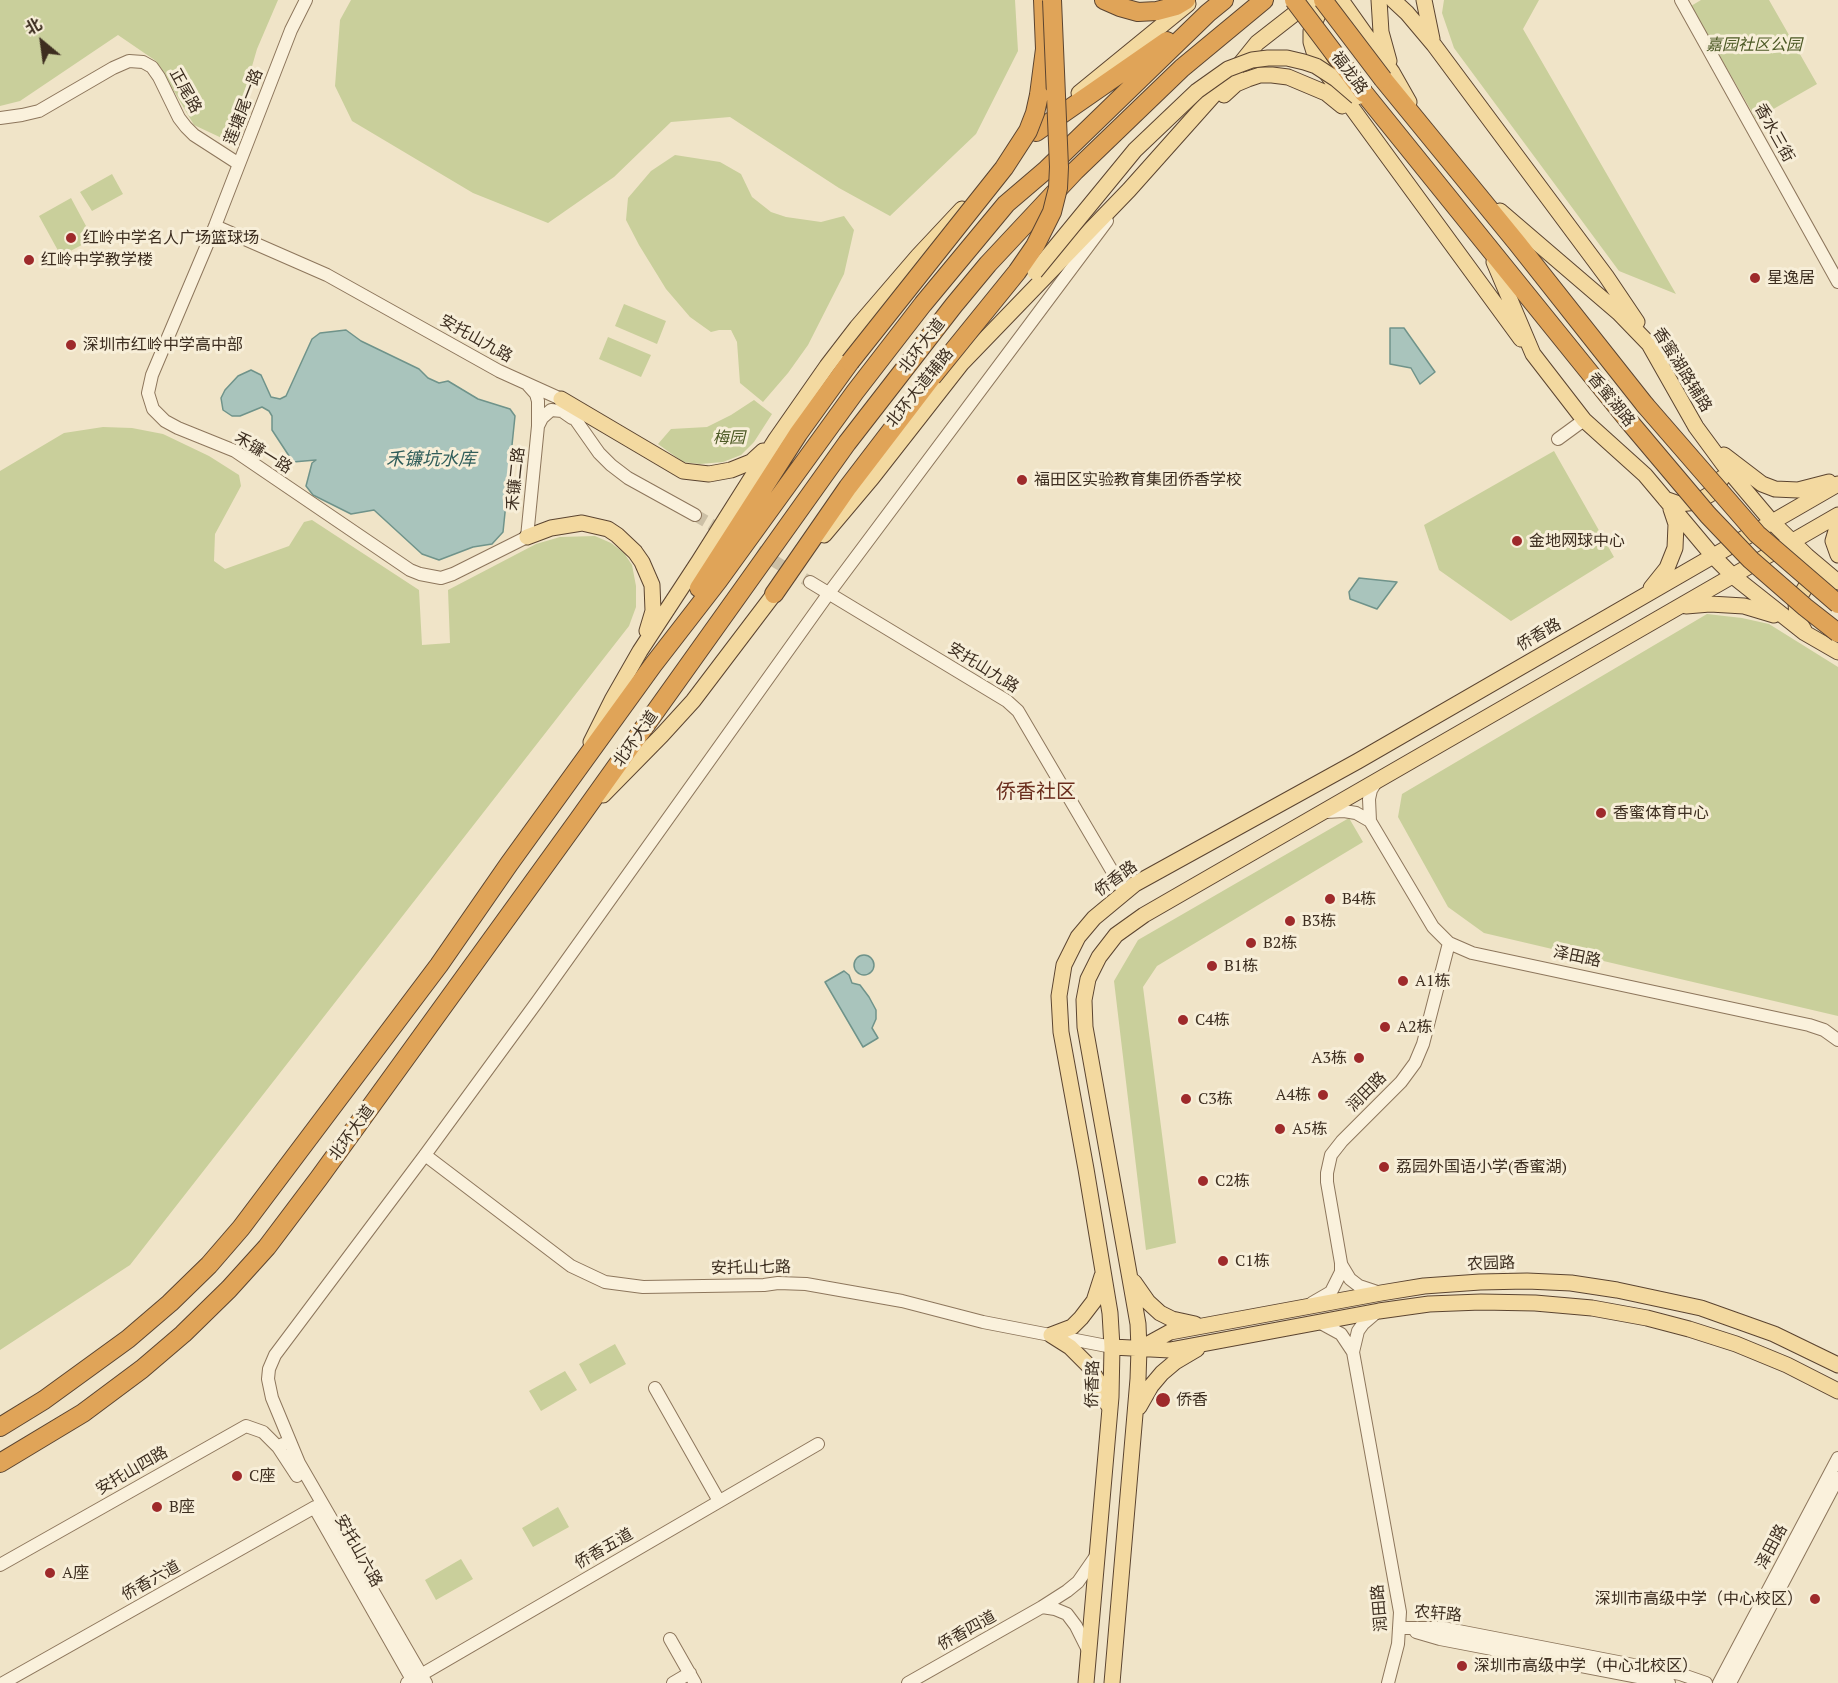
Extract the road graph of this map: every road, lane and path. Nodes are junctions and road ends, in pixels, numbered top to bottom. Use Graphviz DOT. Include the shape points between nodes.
graph roads {
  1 [pos="306,0"];
  2 [pos="1043,0"];
  3 [pos="1052,0"];
  4 [pos="1104,0"];
  5 [pos="1186,0"];
  6 [pos="1193,0"];
  7 [pos="1224,0"];
  8 [pos="1264,0"];
  9 [pos="1294,0"];
  10 [pos="1312,0"];
  11 [pos="1323,0"];
  12 [pos="1332,0"];
  13 [pos="1341,0"];
  14 [pos="1379,0"];
  15 [pos="1393,0"];
  16 [pos="1424,0"];
  17 [pos="1681,0"];
  18 [pos="1208,13"];
  19 [pos="1434,45"];
  20 [pos="1388,75"];
  21 [pos="1360,95"];
  22 [pos="1356,117"];
  23 [pos="0,118"];
  24 [pos="1184,127"];
  25 [pos="1424,129"];
  26 [pos="1036,132"];
  27 [pos="1406,146"];
  28 [pos="239,164"];
  29 [pos="1455,167"];
  30 [pos="1129,190"];
  31 [pos="214,226"];
  32 [pos="1480,238"];
  33 [pos="1838,282"];
  34 [pos="1649,344"];
  35 [pos="1533,354"];
  36 [pos="962,363"];
  37 [pos="528,385"];
  38 [pos="561,399"];
  39 [pos="1584,420"];
  40 [pos="577,422"];
  41 [pos="538,426"];
  42 [pos="776,439"];
  43 [pos="1558,439"];
  44 [pos="1706,442"];
  45 [pos="1724,465"];
  46 [pos="1838,482"];
  47 [pos="1665,499"];
  48 [pos="695,515"];
  49 [pos="1838,515"];
  50 [pos="1772,522"];
  51 [pos="1838,524"];
  52 [pos="527,537"];
  53 [pos="1793,542"];
  54 [pos="1838,555"];
  55 [pos="1713,556"];
  56 [pos="1733,576"];
  57 [pos="1835,580"];
  58 [pos="810,582"];
  59 [pos="829,593"];
  60 [pos="774,594"];
  61 [pos="1636,601"];
  62 [pos="1838,604"];
  63 [pos="1674,610"];
  64 [pos="1802,630"];
  65 [pos="1838,633"];
  66 [pos="640,651"];
  67 [pos="1838,652"];
  68 [pos="653,665"];
  69 [pos="585,758"];
  70 [pos="1358,761"];
  71 [pos="1329,777"];
  72 [pos="1375,781"];
  73 [pos="1342,800"];
  74 [pos="1317,814"];
  75 [pos="578,820"];
  76 [pos="1370,820"];
  77 [pos="1125,893"];
  78 [pos="1449,943"];
  79 [pos="1838,1040"];
  80 [pos="425,1155"];
  81 [pos="1341,1263"];
  82 [pos="1103,1270"];
  83 [pos="1129,1273"];
  84 [pos="1381,1293"];
  85 [pos="1305,1307"];
  86 [pos="1378,1311"];
  87 [pos="1319,1322"];
  88 [pos="1210,1324"];
  89 [pos="1051,1335"];
  90 [pos="1215,1342"];
  91 [pos="1112,1347"];
  92 [pos="1139,1349"];
  93 [pos="1353,1352"];
  94 [pos="1838,1365"];
  95 [pos="655,1388"];
  96 [pos="1838,1391"];
  97 [pos="1110,1411"];
  98 [pos="1135,1422"];
  99 [pos="0,1427"];
  100 [pos="284,1444"];
  101 [pos="818,1444"];
  102 [pos="1838,1458"];
  103 [pos="0,1463"];
  104 [pos="1838,1478"];
  105 [pos="719,1501"];
  106 [pos="315,1507"];
  107 [pos="1098,1554"];
  108 [pos="0,1565"];
  109 [pos="1042,1607"];
  110 [pos="1401,1628"];
  111 [pos="670,1639"];
  112 [pos="1089,1652"];
  113 [pos="693,1678"];
  114 [pos="416,1681"];
  115 [pos="3,1683"];
  116 [pos="673,1683"];
  117 [pos="908,1683"];
  118 [pos="1086,1683"];
  119 [pos="1112,1683"];
  120 [pos="1388,1683"];
  121 [pos="1669,1683"];
  122 [pos="1706,1683"];
  123 [pos="1719,1683"];
  124 [pos="1730,1683"];
  1 -- 28 [label="street, 莲塘尾一路"];
  2 -- 68 [label="highway, bridge" via="1045,49 1039,95 1028,131 1005,168 810,416"];
  3 -- 60 [label="highway, bridge" via="1059,167 1058,188 1044,230 1023,263 848,487"];
  4 -- 5 [label="highway" via="1138,12 1157,11"];
  6 -- 26 [label="main road"];
  7 -- 18 [label="highway, 北环大道"];
  8 -- 75 [label="highway, 北环大道" via="1182,68 1075,171 988,264 847,443"];
  9 -- 21 [label="highway, 福龙路, bridge"];
  10 -- 24 [label="main road, 北环大道辅路" via="1257,43"];
  11 -- 20 [label="highway, 福龙路, bridge"];
  12 -- 22 [label="main road" via="1314,20 1311,42 1315,56"];
  13 -- 20 [label="main road"];
  14 -- 20 [label="main road"];
  15 -- 19 [label="main road"];
  16 -- 19 [label="main road"];
  17 -- 33 [label="street, 香水三街"];
  18 -- 26 [label="highway"];
  18 -- 68 [label="highway, 北环大道" via="1047,170 1006,204 965,252 855,392"];
  19 -- 34 [label="main road" via="1621,298"];
  20 -- 25 [label="highway, 福龙路"];
  21 -- 27 [label="highway, 福龙路"];
  21 -- 36 [label="main road, bridge" via="1316,66 1287,58 1252,60 1228,69 1197,91 1135,150"];
  22 -- 24 [label="main road" via="1326,93 1288,78 1260,75 1236,84"];
  22 -- 35 [label="main road"];
  23 -- 28 [label="street, 正尾路" via="39,111 112,68 129,61 143,62 159,76 186,127"];
  24 -- 30 [label="main road, 北环大道辅路"];
  25 -- 29 [label="highway, 香蜜湖路"];
  26 -- 42 [label="main road" via="918,256 857,327"];
  27 -- 32 [label="highway, 香蜜湖路"];
  28 -- 31 [label="street, 莲塘尾一路"];
  29 -- 34 [label="main road, 香蜜湖路辅路" via="1517,228"];
  29 -- 62 [label="highway, 香蜜湖路, bridge" via="1645,405 1745,522"];
  30 -- 36 [label="main road, 北环大道辅路"];
  30 -- 59 [label="street"];
  31 -- 37 [label="street, 安托山九路" via="327,275"];
  31 -- 52 [label="street, 禾镰一路" via="152,375 149,402 158,415 178,428 235,451 420,574 441,578 453,574"];
  32 -- 35 [label="main road" via="1501,275"];
  32 -- 65 [label="highway, 香蜜湖路, bridge" via="1708,515 1751,560"];
  34 -- 44 [label="main road, 香蜜湖路辅路"];
  35 -- 39 [label="main road"];
  36 -- 60 [label="main road, 北环大道辅路"];
  37 -- 38 [label="street, 安托山九路"];
  37 -- 41 [label="street, 禾镰二路" via="538,401"];
  38 -- 40 [label="street"];
  38 -- 42 [label="main road" via="667,463 694,474 716,474 742,467"];
  39 -- 43 [label="street"];
  39 -- 47 [label="main road" via="1639,469"];
  40 -- 41 [label="street, 禾镰二路" via="557,410 546,414"];
  40 -- 48 [label="street" via="611,465"];
  41 -- 52 [label="street, 禾镰二路"];
  42 -- 66 [label="main road"];
  44 -- 45 [label="main road, 香蜜湖路辅路"];
  44 -- 46 [label="main road" via="1762,484 1775,489 1798,490"];
  45 -- 47 [label="main road" via="1720,483 1706,498 1686,504"];
  45 -- 50 [label="main road, 香蜜湖路辅路"];
  46 -- 50 [label="main road, 侨香路"];
  47 -- 55 [label="main road"];
  47 -- 61 [label="main road" via="1676,524 1675,548 1660,579"];
  49 -- 53 [label="main road"];
  50 -- 53 [label="main road, 香蜜湖路辅路"];
  50 -- 55 [label="main road, 侨香路"];
  51 -- 54 [label="main road" via="1833,541"];
  52 -- 66 [label="main road" via="582,523 608,529 627,543 642,562 654,599 652,618"];
  53 -- 56 [label="main road"];
  53 -- 57 [label="main road, 香蜜湖路辅路"];
  55 -- 56 [label="main road"];
  55 -- 61 [label="main road, 侨香路"];
  56 -- 63 [label="main road"];
  56 -- 64 [label="main road"];
  57 -- 64 [label="main road" via="1814,580 1797,599 1796,614"];
  58 -- 59 [label="street, 安托山九路"];
  59 -- 77 [label="street, 安托山九路" via="1018,711"];
  59 -- 80 [label="street"];
  60 -- 75 [label="main road, 北环大道辅路" via="693,701"];
  61 -- 70 [label="main road, 侨香路"];
  63 -- 64 [label="main road" via="1703,604 1744,606 1772,614"];
  63 -- 72 [label="main road"];
  64 -- 67 [label="main road"];
  66 -- 69 [label="main road" via="596,730"];
  68 -- 69 [label="highway, 北环大道"];
  69 -- 99 [label="highway, 北环大道" via="439,965 278,1181 215,1258 128,1339"];
  70 -- 71 [label="main road, 侨香路"];
  70 -- 72 [label="main road"];
  71 -- 73 [label="main road"];
  71 -- 77 [label="main road, 侨香路"];
  72 -- 73 [label="main road"];
  72 -- 76 [label="street" via="1369,800"];
  73 -- 74 [label="main road"];
  74 -- 76 [label="street" via="1344,811"];
  74 -- 83 [label="main road" via="1116,935 1088,979 1085,1027"];
  75 -- 103 [label="highway, 北环大道" via="267,1247 183,1334 142,1369 82,1413"];
  76 -- 78 [label="street, 泽田路" via="1433,927"];
  77 -- 82 [label="main road, 侨香路" via="1094,918 1078,938 1064,964 1059,996 1061,1032"];
  78 -- 79 [label="street, 泽田路" via="1472,953 1809,1025 1824,1029"];
  78 -- 81 [label="street, 润田路" via="1423,1044 1414,1064 1331,1155 1327,1182"];
  80 -- 89 [label="street, 安托山七路" via="572,1266 605,1282 643,1287 806,1284"];
  80 -- 100 [label="street, 安托山六路" via="274,1355 268,1379"];
  81 -- 84 [label="street, 润田路" via="1359,1286"];
  81 -- 85 [label="street, 润田路" via="1331,1292"];
  82 -- 89 [label="main road" via="1099,1291 1088,1310 1072,1327"];
  82 -- 91 [label="main road, 侨香路"];
  83 -- 88 [label="main road" via="1138,1290 1160,1312 1189,1324"];
  83 -- 92 [label="main road"];
  84 -- 85 [label="main road, 农园路"];
  84 -- 94 [label="main road, 农园路" via="1424,1286 1515,1281 1617,1290 1701,1308 1801,1346"];
  85 -- 88 [label="main road, 农园路"];
  86 -- 87 [label="main road"];
  86 -- 93 [label="street, 润田路" via="1358,1331"];
  86 -- 96 [label="main road" via="1481,1302 1592,1308 1647,1318 1736,1344"];
  87 -- 90 [label="main road"];
  87 -- 93 [label="street" via="1341,1334"];
  88 -- 92 [label="main road, 农园路" via="1170,1332"];
  89 -- 91 [label="street, 安托山七路"];
  89 -- 97 [label="main road" via="1089,1366"];
  90 -- 92 [label="main road" via="1170,1350"];
  90 -- 98 [label="main road" via="1191,1352 1162,1373 1142,1401"];
  91 -- 92 [label="main road"];
  91 -- 97 [label="main road, 侨香路"];
  92 -- 98 [label="main road"];
  93 -- 110 [label="street, 润田路"];
  95 -- 105 [label="street"];
  97 -- 107 [label="main road, 侨香路"];
  98 -- 119 [label="main road"];
  100 -- 106 [label="street, 安托山六路"];
  100 -- 108 [label="street, 安托山四路" via="246,1426"];
  100 -- 114 [label="street, 安托山六路" via="299,1463"];
  101 -- 105 [label="street, 侨香五道"];
  102 -- 123 [label="street, 泽田路"];
  104 -- 124 [label="street, 泽田路"];
  105 -- 114 [label="street, 侨香五道"];
  106 -- 114 [label="street, 安托山六路"];
  106 -- 115 [label="street, 侨香六道"];
  107 -- 109 [label="street, 侨香四道" via="1078,1582"];
  107 -- 112 [label="main road, 侨香路"];
  109 -- 112 [label="street" via="1067,1614"];
  109 -- 117 [label="street, 侨香四道"];
  110 -- 120 [label="street, 润田路"];
  110 -- 121 [label="street, 农轩路"];
  110 -- 122 [label="street, 农轩路" via="1443,1628 1680,1674"];
  111 -- 113 [label="street"];
  112 -- 118 [label="main road, 侨香路"];
  113 -- 116 [label="street"];
}
